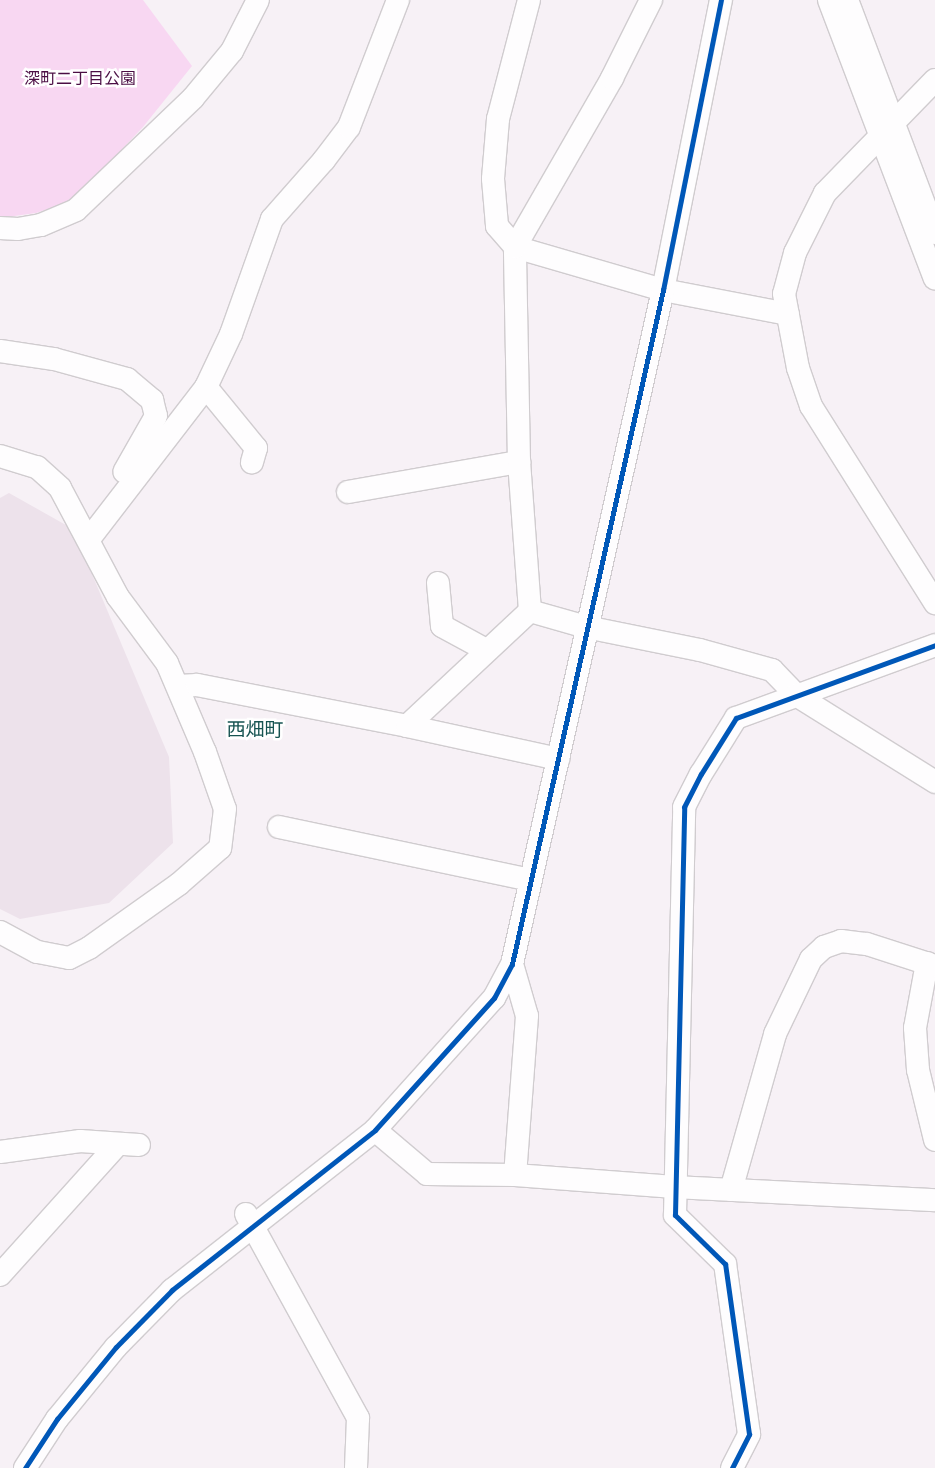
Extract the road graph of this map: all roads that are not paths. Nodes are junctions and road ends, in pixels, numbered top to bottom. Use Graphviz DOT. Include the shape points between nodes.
graph roads {
  1 [pos="258,0"];
  2 [pos="398,0"];
  3 [pos="529,0"];
  4 [pos="651,0"];
  5 [pos="721,0"];
  6 [pos="829,0"];
  7 [pos="847,0"];
  8 [pos="935,80"];
  9 [pos="887,130"];
  10 [pos="0,228"];
  11 [pos="935,233"];
  12 [pos="515,247"];
  13 [pos="935,279"];
  14 [pos="663,290"];
  15 [pos="788,314"];
  16 [pos="0,351"];
  17 [pos="206,387"];
  18 [pos="0,456"];
  19 [pos="252,462"];
  20 [pos="519,462"];
  21 [pos="348,492"];
  22 [pos="113,505"];
  23 [pos="89,539"];
  24 [pos="438,583"];
  25 [pos="935,602"];
  26 [pos="530,611"];
  27 [pos="586,627"];
  28 [pos="935,645"];
  29 [pos="486,650"];
  30 [pos="178,686"];
  31 [pos="796,695"];
  32 [pos="407,726"];
  33 [pos="558,759"];
  34 [pos="935,782"];
  35 [pos="279,827"];
  36 [pos="530,880"];
  37 [pos="0,932"];
  38 [pos="512,964"];
  39 [pos="931,965"];
  40 [pos="375,1130"];
  41 [pos="935,1140"];
  42 [pos="0,1152"];
  43 [pos="516,1175"];
  44 [pos="675,1187"];
  45 [pos="731,1190"];
  46 [pos="935,1200"];
  47 [pos="249,1220"];
  48 [pos="0,1275"];
  49 [pos="25,1468"];
  50 [pos="356,1468"];
  51 [pos="732,1468"];
  1 -- 10 [label="street" via="232,51 193,98 76,210 41,225"];
  2 -- 17 [label="street" via="348,127 272,220 231,334"];
  3 -- 12 [label="street" via="498,119 493,179 498,226"];
  4 -- 12 [label="street" via="612,78"];
  5 -- 14 [label="street"];
  6 -- 9 [label="street"];
  7 -- 9 [label="street"];
  8 -- 9 [label="street"];
  9 -- 11 [label="street"];
  9 -- 13 [label="street"];
  9 -- 15 [label="street" via="825,193 795,253 784,294"];
  12 -- 14 [label="street"];
  12 -- 20 [label="street"];
  14 -- 15 [label="street"];
  14 -- 27 [label="street"];
  15 -- 25 [label="street" via="798,368 810,406"];
  16 -- 22 [label="street" via="54,359 127,379 152,400 156,416 121,478"];
  17 -- 19 [label="street" via="256,448"];
  17 -- 22 [label="street"];
  18 -- 23 [label="street" via="38,467 60,488"];
  20 -- 21 [label="street"];
  20 -- 26 [label="street"];
  22 -- 23 [label="street"];
  23 -- 30 [label="street" via="118,597 167,663"];
  24 -- 29 [label="street" via="442,626"];
  26 -- 27 [label="street"];
  26 -- 29 [label="street"];
  27 -- 31 [label="street" via="700,650 772,670"];
  27 -- 33 [label="street"];
  28 -- 31 [label="street"];
  29 -- 32 [label="street"];
  30 -- 32 [label="street" via="197,685"];
  30 -- 37 [label="street" via="225,809 220,848 171,890 89,948 69,958 37,952"];
  31 -- 34 [label="street"];
  31 -- 44 [label="street" via="736,718 684,807"];
  32 -- 33 [label="street"];
  33 -- 36 [label="street"];
  35 -- 36 [label="street"];
  36 -- 38 [label="street"];
  38 -- 40 [label="street" via="494,998"];
  38 -- 43 [label="street" via="527,1016"];
  39 -- 41 [label="street" via="915,1028 918,1070"];
  39 -- 45 [label="street" via="867,944 841,941 824,947 811,959 775,1034"];
  40 -- 43 [label="street" via="427,1174"];
  40 -- 47 [label="street"];
  42 -- 48 [label="street" via="80,1141 128,1145"];
  43 -- 44 [label="street"];
  44 -- 45 [label="street"];
  44 -- 51 [label="street" via="675,1215 725,1264 749,1434"];
  45 -- 46 [label="street"];
  47 -- 49 [label="street" via="116,1346 58,1419"];
  47 -- 50 [label="street" via="358,1418"];
}
